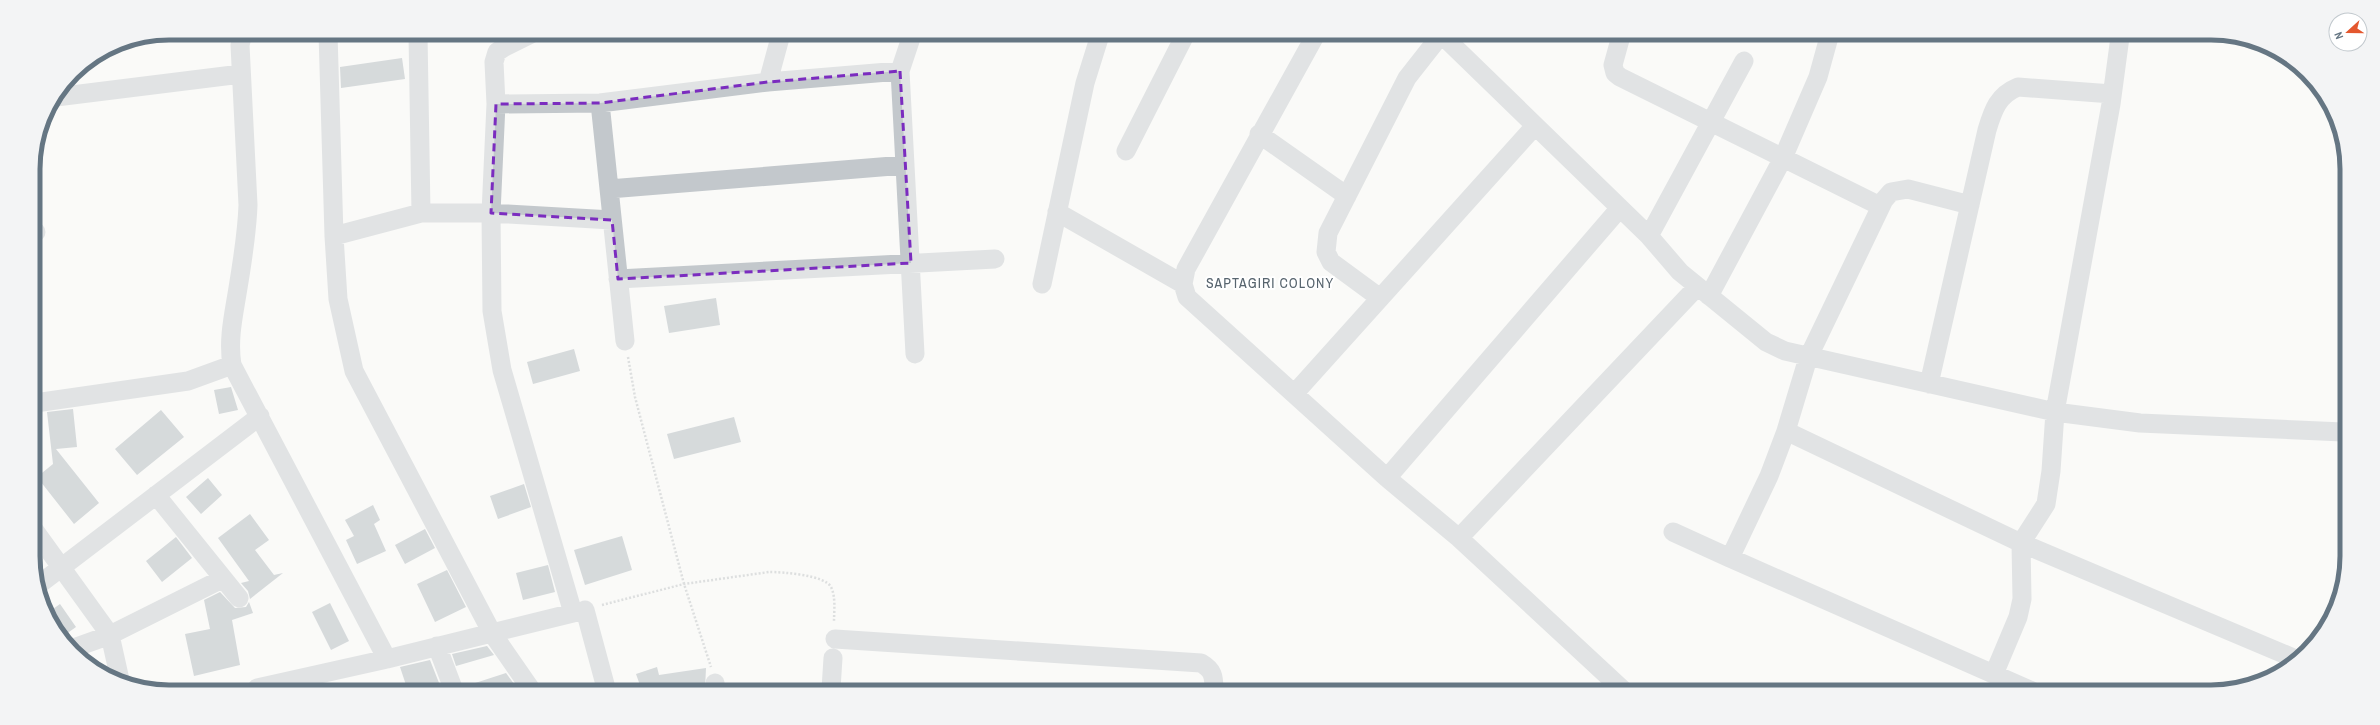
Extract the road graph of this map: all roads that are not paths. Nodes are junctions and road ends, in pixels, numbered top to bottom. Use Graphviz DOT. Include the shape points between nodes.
graph roads {
  1 [pos="241,40"];
  2 [pos="328,40"];
  3 [pos="418,40"];
  4 [pos="520,40"];
  5 [pos="779,40"];
  6 [pos="910,40"];
  7 [pos="1098,40"];
  8 [pos="1182,40"];
  9 [pos="1313,40"];
  10 [pos="1439,40"];
  11 [pos="1621,40"];
  12 [pos="1828,40"];
  13 [pos="2120,40"];
  14 [pos="1459,42"];
  15 [pos="1744,61"];
  16 [pos="900,71"];
  17 [pos="241,74"];
  18 [pos="768,82"];
  19 [pos="2112,94"];
  20 [pos="63,96"];
  21 [pos="600,103"];
  22 [pos="496,104"];
  23 [pos="1710,122"];
  24 [pos="1534,126"];
  25 [pos="1259,134"];
  26 [pos="1126,152"];
  27 [pos="1783,158"];
  28 [pos="905,165"];
  29 [pos="609,189"];
  30 [pos="1347,196"];
  31 [pos="1970,205"];
  32 [pos="1880,206"];
  33 [pos="1619,209"];
  34 [pos="1057,212"];
  35 [pos="421,213"];
  36 [pos="490,213"];
  37 [pos="612,220"];
  38 [pos="334,236"];
  39 [pos="1648,236"];
  40 [pos="994,259"];
  41 [pos="911,263"];
  42 [pos="618,279"];
  43 [pos="1042,284"];
  44 [pos="1183,284"];
  45 [pos="1703,292"];
  46 [pos="1380,298"];
  47 [pos="625,342"];
  48 [pos="915,354"];
  49 [pos="1808,358"];
  50 [pos="232,365"];
  51 [pos="1929,384"];
  52 [pos="1294,394"];
  53 [pos="40,403"];
  54 [pos="2055,412"];
  55 [pos="260,416"];
  56 [pos="1786,431"];
  57 [pos="2340,432"];
  58 [pos="1387,478"];
  59 [pos="156,495"];
  60 [pos="1673,532"];
  61 [pos="40,537"];
  62 [pos="1459,538"];
  63 [pos="2021,543"];
  64 [pos="1730,558"];
  65 [pos="62,566"];
  66 [pos="222,579"];
  67 [pos="42,582"];
  68 [pos="239,598"];
  69 [pos="585,610"];
  70 [pos="492,633"];
  71 [pos="110,635"];
  72 [pos="835,639"];
  73 [pos="437,646"];
  74 [pos="78,647"];
  75 [pos="2291,657"];
  76 [pos="832,658"];
  77 [pos="387,659"];
  78 [pos="119,674"];
  79 [pos="1994,674"];
  80 [pos="270,685"];
  81 [pos="452,685"];
  82 [pos="528,685"];
  83 [pos="605,685"];
  84 [pos="831,685"];
  85 [pos="1214,685"];
  86 [pos="1618,685"];
  87 [pos="2019,685"];
  1 -- 17 [label="street"];
  2 -- 38 [label="street"];
  3 -- 35 [label="street"];
  4 -- 22 [label="street" via="497,52 494,62"];
  5 -- 18 [label="street"];
  6 -- 16 [label="street"];
  7 -- 34 [label="street" via="1085,83"];
  8 -- 26 [label="street"];
  9 -- 25 [label="street"];
  10 -- 30 [label="street" via="1407,78"];
  11 -- 23 [label="street" via="1613,65 1615,73"];
  12 -- 27 [label="street" via="1818,77"];
  13 -- 19 [label="street"];
  14 -- 24 [label="street"];
  15 -- 23 [label="street"];
  16 -- 18 [label="street"];
  16 -- 28 [label="street"];
  17 -- 20 [label="street"];
  17 -- 50 [label="street" via="248,232 231,334"];
  18 -- 21 [label="street"];
  19 -- 31 [label="street" via="2018,87 2009,91 1993,110"];
  19 -- 54 [label="street"];
  21 -- 22 [label="street"];
  21 -- 29 [label="street"];
  22 -- 36 [label="street"];
  23 -- 27 [label="street"];
  23 -- 39 [label="street"];
  24 -- 33 [label="street"];
  24 -- 46 [label="street"];
  25 -- 30 [label="street"];
  25 -- 44 [label="street" via="1186,269"];
  27 -- 32 [label="street"];
  27 -- 45 [label="street"];
  28 -- 29 [label="street"];
  28 -- 41 [label="street"];
  29 -- 37 [label="street"];
  30 -- 46 [label="street" via="1328,233 1326,252 1331,262"];
  31 -- 32 [label="street" via="1908,189 1891,192"];
  31 -- 51 [label="street"];
  32 -- 49 [label="street"];
  33 -- 39 [label="street"];
  33 -- 58 [label="street"];
  34 -- 43 [label="street"];
  34 -- 44 [label="street"];
  35 -- 36 [label="street"];
  35 -- 38 [label="street"];
  36 -- 37 [label="street"];
  36 -- 70 [label="street" via="492,311 496,344 573,613"];
  37 -- 42 [label="street"];
  38 -- 70 [label="street" via="338,298 354,371"];
  39 -- 45 [label="street" via="1680,272"];
  40 -- 41 [label="street"];
  41 -- 42 [label="street"];
  41 -- 48 [label="street"];
  42 -- 47 [label="street"];
  44 -- 52 [label="street" via="1187,298"];
  45 -- 49 [label="street" via="1766,342"];
  45 -- 62 [label="street"];
  46 -- 52 [label="street"];
  49 -- 51 [label="street"];
  49 -- 56 [label="street"];
  50 -- 53 [label="street" via="188,381"];
  50 -- 55 [label="street"];
  51 -- 54 [label="street"];
  52 -- 58 [label="street"];
  54 -- 57 [label="street" via="2140,423"];
  54 -- 63 [label="street" via="2046,504"];
  55 -- 59 [label="street"];
  55 -- 77 [label="street"];
  56 -- 63 [label="street"];
  56 -- 64 [label="street" via="1769,476"];
  58 -- 62 [label="street"];
  59 -- 65 [label="street"];
  59 -- 66 [label="street"];
  60 -- 64 [label="street"];
  61 -- 65 [label="street"];
  62 -- 86 [label="street"];
  63 -- 75 [label="street"];
  63 -- 79 [label="street" via="2022,599 2018,616"];
  64 -- 79 [label="street"];
  65 -- 67 [label="street"];
  65 -- 71 [label="street"];
  66 -- 68 [label="street"];
  66 -- 71 [label="street"];
  69 -- 83 [label="street"];
  70 -- 73 [label="street"];
  70 -- 82 [label="street"];
  71 -- 74 [label="street"];
  71 -- 78 [label="street"];
  72 -- 85 [label="street" via="1201,663 1213,673"];
  73 -- 77 [label="street"];
  73 -- 81 [label="street"];
  76 -- 84 [label="street"];
  77 -- 80 [label="street"];
  79 -- 87 [label="street"];
}
